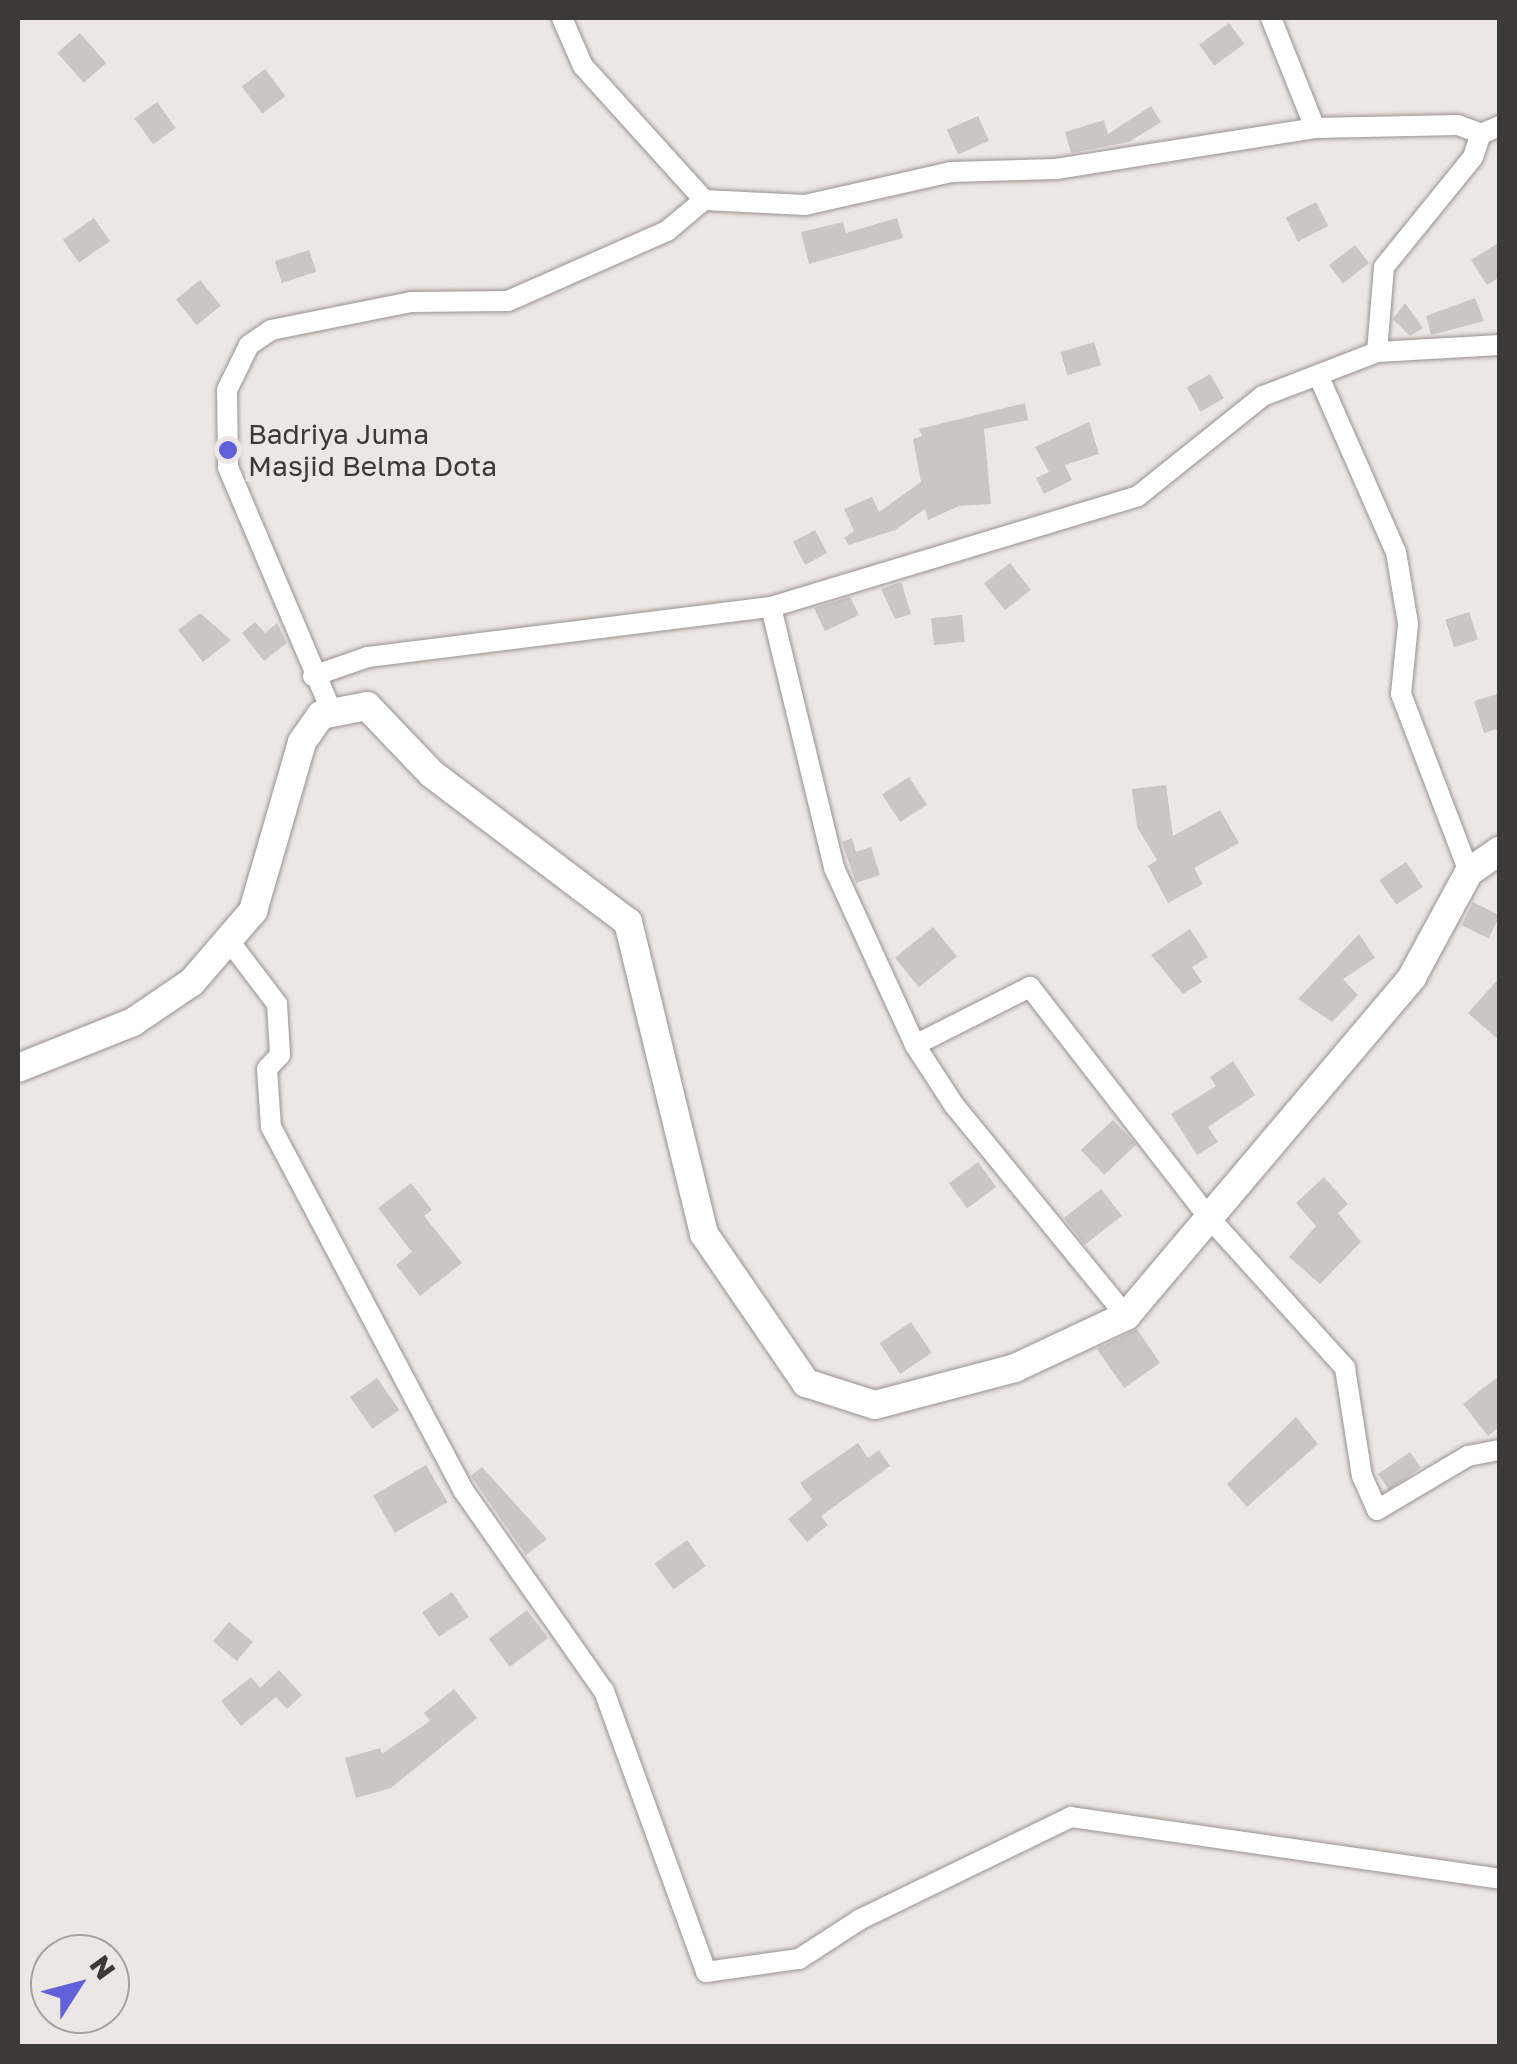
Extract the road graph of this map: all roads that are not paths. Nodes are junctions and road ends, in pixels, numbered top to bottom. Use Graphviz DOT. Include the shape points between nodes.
graph roads {
  1 [pos="562,18"];
  2 [pos="1271,18"];
  3 [pos="1314,128"];
  4 [pos="1490,130"];
  5 [pos="704,200"];
  6 [pos="1500,345"];
  7 [pos="1377,352"];
  8 [pos="1319,377"];
  9 [pos="771,607"];
  10 [pos="314,676"];
  11 [pos="331,710"];
  12 [pos="1500,850"];
  13 [pos="1470,872"];
  14 [pos="230,942"];
  15 [pos="915,1045"];
  16 [pos="18,1068"];
  17 [pos="1211,1220"];
  18 [pos="1126,1316"];
  19 [pos="1500,1450"];
  20 [pos="1500,1879"];
  1 -- 5 [label="street" via="583,66"];
  2 -- 3 [label="street"];
  3 -- 4 [label="street"];
  3 -- 5 [label="street" via="1056,170 951,172 806,205"];
  4 -- 7 [label="street" via="1384,267"];
  5 -- 10 [label="street" via="667,232 508,301 411,302 271,330 249,345 227,390 228,467"];
  6 -- 7 [label="street"];
  7 -- 8 [label="street"];
  8 -- 9 [label="street" via="1263,396 1138,496"];
  8 -- 13 [label="street" via="1396,552 1408,624 1402,694"];
  9 -- 10 [label="street" via="368,657"];
  9 -- 15 [label="street" via="834,868"];
  10 -- 11 [label="street"];
  11 -- 14 [label="main road" via="302,742 253,911"];
  11 -- 18 [label="main road" via="367,706 459,796 628,922 704,1234 806,1383 875,1405 909,1400 1015,1368"];
  12 -- 13 [label="main road"];
  13 -- 17 [label="main road" via="1412,976"];
  14 -- 16 [label="main road" via="192,982 134,1022"];
  14 -- 20 [label="street" via="277,1004 280,1054 267,1069 271,1126 464,1490 604,1690 706,1972 799,1959 859,1920 1071,1817"];
  15 -- 17 [label="street" via="1030,987"];
  15 -- 18 [label="street" via="954,1106"];
  17 -- 18 [label="main road"];
  17 -- 19 [label="street" via="1345,1368 1362,1476 1377,1510 1468,1456"];
}
